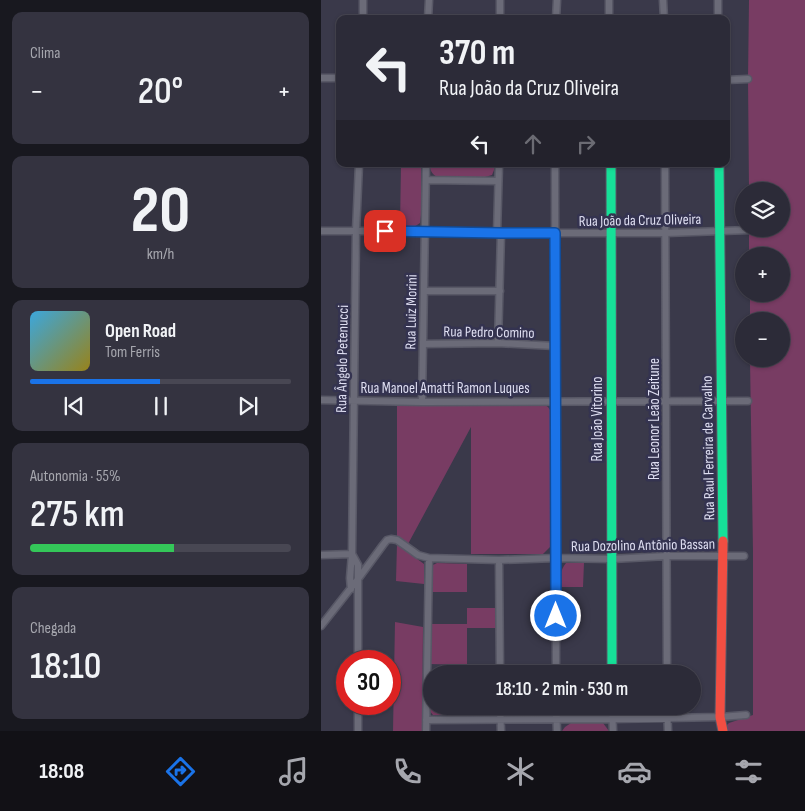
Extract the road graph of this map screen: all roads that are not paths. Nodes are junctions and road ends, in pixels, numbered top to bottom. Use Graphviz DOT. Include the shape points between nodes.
graph roads {
  1 [pos="363,0"];
  2 [pos="429,0"];
  3 [pos="500,0"];
  4 [pos="557,0"];
  5 [pos="609,0"];
  6 [pos="663,0"];
  7 [pos="717,0"];
  8 [pos="363,15"];
  9 [pos="429,15"];
  10 [pos="500,15"];
  11 [pos="556,15"];
  12 [pos="609,15"];
  13 [pos="664,15"];
  14 [pos="718,15"];
  15 [pos="321,78"];
  16 [pos="336,78"];
  17 [pos="748,78"];
  18 [pos="730,80"];
  19 [pos="359,167"];
  20 [pos="426,167"];
  21 [pos="499,167"];
  22 [pos="555,167"];
  23 [pos="611,167"];
  24 [pos="665,167"];
  25 [pos="719,167"];
  26 [pos="426,180"];
  27 [pos="498,180"];
  28 [pos="735,230"];
  29 [pos="321,231"];
  30 [pos="356,231"];
  31 [pos="425,231"];
  32 [pos="719,231"];
  33 [pos="499,233"];
  34 [pos="555,233"];
  35 [pos="611,233"];
  36 [pos="666,233"];
  37 [pos="499,291"];
  38 [pos="424,292"];
  39 [pos="498,343"];
  40 [pos="423,344"];
  41 [pos="555,346"];
  42 [pos="321,400"];
  43 [pos="354,400"];
  44 [pos="721,400"];
  45 [pos="611,401"];
  46 [pos="666,401"];
  47 [pos="748,401"];
  48 [pos="422,402"];
  49 [pos="555,402"];
  50 [pos="352,554"];
  51 [pos="321,555"];
  52 [pos="667,556"];
  53 [pos="723,556"];
  54 [pos="744,556"];
  55 [pos="429,558"];
  56 [pos="556,558"];
  57 [pos="612,559"];
  58 [pos="499,560"];
  59 [pos="358,579"];
  60 [pos="351,589"];
  61 [pos="321,626"];
  62 [pos="358,650"];
  63 [pos="500,665"];
  64 [pos="556,665"];
  65 [pos="612,665"];
  66 [pos="667,665"];
  67 [pos="358,715"];
  68 [pos="501,715"];
  69 [pos="557,715"];
  70 [pos="613,715"];
  71 [pos="747,715"];
  72 [pos="720,717"];
  73 [pos="667,718"];
  74 [pos="613,719"];
  75 [pos="426,720"];
  76 [pos="501,720"];
  77 [pos="557,720"];
  78 [pos="358,731"];
  79 [pos="426,731"];
  80 [pos="501,731"];
  81 [pos="557,731"];
  82 [pos="613,731"];
  83 [pos="668,731"];
  84 [pos="723,731"];
  1 -- 8 [label="street"];
  2 -- 9 [label="street"];
  3 -- 10 [label="street"];
  4 -- 11 [label="street"];
  5 -- 12 [label="street"];
  6 -- 13 [label="street"];
  7 -- 14 [label="street"];
  15 -- 16 [label="street"];
  17 -- 18 [label="street"];
  19 -- 30 [label="street, Rua Ângelo Petenucci"];
  20 -- 26 [label="street, Rua Luiz Morini"];
  21 -- 27 [label="street"];
  22 -- 34 [label="street"];
  23 -- 35 [label="street, Rua João Vitorino"];
  24 -- 36 [label="street, Rua Leonor Leão Zeitune"];
  25 -- 32 [label="street, Rua Raul Ferreira de Carvalho"];
  26 -- 27 [label="street"];
  26 -- 31 [label="street, Rua Luiz Morini"];
  27 -- 33 [label="street"];
  28 -- 32 [label="street, Rua João da Cruz Oliveira"];
  29 -- 30 [label="street, Rua João da Cruz Oliveira"];
  30 -- 31 [label="street, Rua João da Cruz Oliveira"];
  30 -- 43 [label="street, Rua Ângelo Petenucci"];
  31 -- 33 [label="street, Rua João da Cruz Oliveira"];
  31 -- 38 [label="street, Rua Luiz Morini"];
  32 -- 36 [label="street, Rua João da Cruz Oliveira"];
  32 -- 44 [label="street, Rua Raul Ferreira de Carvalho"];
  33 -- 34 [label="street, Rua João da Cruz Oliveira"];
  33 -- 37 [label="street"];
  34 -- 35 [label="street, Rua João da Cruz Oliveira"];
  34 -- 41 [label="street"];
  35 -- 36 [label="street, Rua João da Cruz Oliveira"];
  35 -- 45 [label="street, Rua João Vitorino"];
  36 -- 46 [label="street, Rua Leonor Leão Zeitune"];
  37 -- 38 [label="street"];
  37 -- 39 [label="street"];
  38 -- 40 [label="street, Rua Luiz Morini"];
  39 -- 40 [label="street, Rua Pedro Comino"];
  39 -- 41 [label="street, Rua Pedro Comino"];
  40 -- 48 [label="street, Rua Luiz Morini"];
  41 -- 49 [label="street"];
  42 -- 43 [label="street, Rua Manoel Amatti Ramon Luques"];
  43 -- 48 [label="street, Rua Manoel Amatti Ramon Luques"];
  43 -- 50 [label="street, Rua Ângelo Petenucci"];
  44 -- 46 [label="street, Rua Manoel Amatti Ramon Luques"];
  44 -- 47 [label="street, Rua Manoel Amatti Ramon Luques"];
  44 -- 53 [label="street, Rua Raul Ferreira de Carvalho"];
  45 -- 46 [label="street, Rua Manoel Amatti Ramon Luques"];
  45 -- 49 [label="street, Rua Manoel Amatti Ramon Luques"];
  45 -- 57 [label="street, Rua João Vitorino"];
  46 -- 52 [label="street, Rua Leonor Leão Zeitune"];
  48 -- 49 [label="street, Rua Manoel Amatti Ramon Luques"];
  49 -- 56 [label="street"];
  50 -- 51 [label="street"];
  50 -- 59 [label="street, Rua Ângelo Petenucci" via="358,565"];
  50 -- 60 [label="street, Rua Ângelo Petenucci"];
  52 -- 53 [label="street, Rua Dozolino Antônio Bassan"];
  52 -- 57 [label="street, Rua Dozolino Antônio Bassan"];
  52 -- 66 [label="street, Rua Leonor Leão Zeitune"];
  53 -- 54 [label="street, Rua Dozolino Antônio Bassan"];
  53 -- 72 [label="street, Rua Raul Ferreira de Carvalho"];
  55 -- 58 [label="street, Rua Dozolino Antônio Bassan"];
  55 -- 59 [label="street, Rua Dozolino Antônio Bassan" via="417,555 397,540 387,540"];
  55 -- 75 [label="street"];
  56 -- 57 [label="street, Rua Dozolino Antônio Bassan"];
  56 -- 58 [label="street, Rua Dozolino Antônio Bassan"];
  56 -- 64 [label="street"];
  57 -- 65 [label="street, Rua João Vitorino"];
  58 -- 63 [label="street"];
  59 -- 60 [label="street"];
  59 -- 62 [label="street, Rua Ângelo Petenucci"];
  60 -- 61 [label="street"];
  67 -- 78 [label="street"];
  68 -- 76 [label="street"];
  69 -- 77 [label="street"];
  70 -- 74 [label="street"];
  71 -- 72 [label="street"];
  72 -- 73 [label="street"];
  72 -- 84 [label="street, Rua Raul Ferreira de Carvalho"];
  73 -- 74 [label="street"];
  73 -- 83 [label="street"];
  74 -- 77 [label="street"];
  74 -- 82 [label="street"];
  75 -- 76 [label="street"];
  75 -- 79 [label="street"];
  76 -- 77 [label="street"];
  76 -- 80 [label="street"];
  77 -- 81 [label="street"];
}
